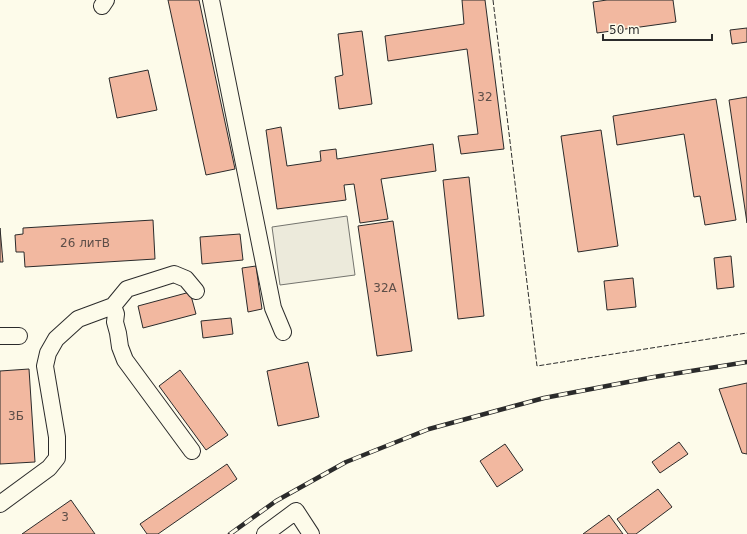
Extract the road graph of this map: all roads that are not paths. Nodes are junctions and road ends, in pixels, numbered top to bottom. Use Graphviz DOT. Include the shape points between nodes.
graph roads {
  1 [pos="211,0"];
  2 [pos="196,291"];
  3 [pos="113,306"];
  4 [pos="283,332"];
  5 [pos="0,336"];
  6 [pos="19,336"];
  7 [pos="192,451"];
  8 [pos="0,504"];
  9 [pos="265,534"];
  10 [pos="311,534"];
  1 -- 4 [label="lane" via="273,308"];
  2 -- 3 [label="lane" via="186,279 174,274 127,288"];
  3 -- 7 [label="lane" via="124,360"];
  3 -- 8 [label="lane" via="78,319 56,339 48,352 45,366 57,437 57,458 49,468"];
  5 -- 6 [label="lane"];
  9 -- 10 [label="lane" via="296,511"];
}
